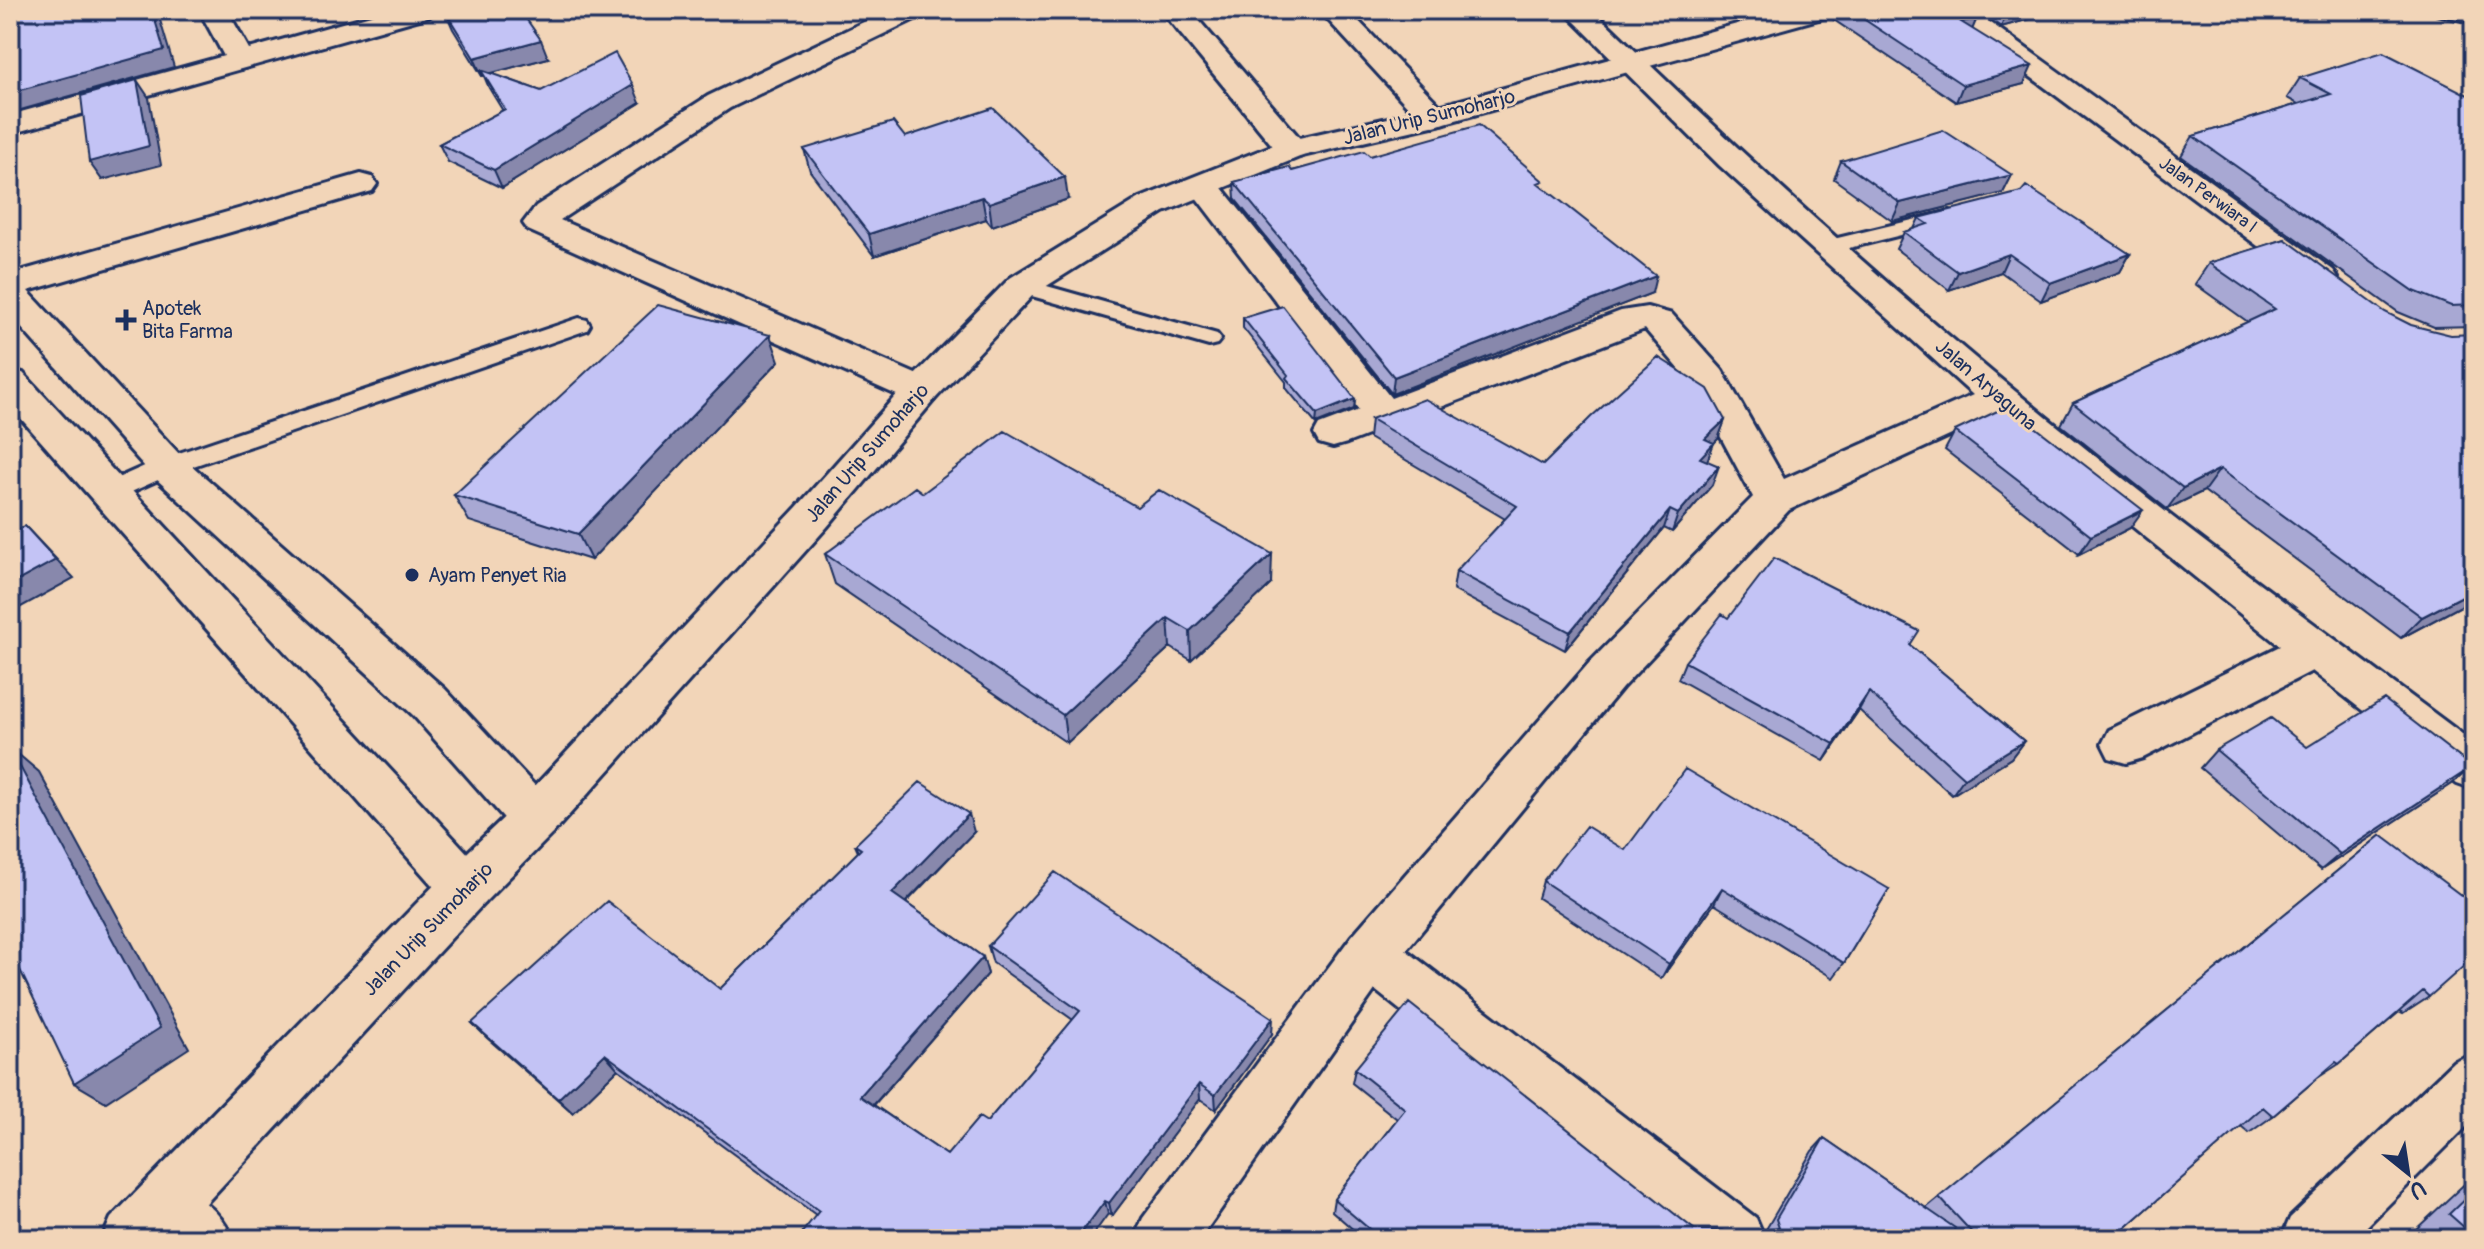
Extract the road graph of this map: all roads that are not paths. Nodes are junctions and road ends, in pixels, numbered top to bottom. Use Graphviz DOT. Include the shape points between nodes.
graph roads {
  1 [pos="213,10"];
  2 [pos="420,10"];
  3 [pos="911,10"];
  4 [pos="1175,10"];
  5 [pos="1333,10"];
  6 [pos="1577,10"];
  7 [pos="1819,10"];
  8 [pos="1955,10"];
  9 [pos="2443,10"];
  10 [pos="2474,18"];
  11 [pos="241,60"];
  12 [pos="1632,64"];
  13 [pos="1434,117"];
  14 [pos="10,125"];
  15 [pos="1292,149"];
  16 [pos="361,184"];
  17 [pos="1203,185"];
  18 [pos="1975,210"];
  19 [pos="1829,247"];
  20 [pos="10,285"];
  21 [pos="1022,286"];
  22 [pos="10,293"];
  23 [pos="2346,295"];
  24 [pos="579,325"];
  25 [pos="1209,339"];
  26 [pos="10,382"];
  27 [pos="921,391"];
  28 [pos="2000,398"];
  29 [pos="1383,414"];
  30 [pos="1333,434"];
  31 [pos="167,466"];
  32 [pos="111,491"];
  33 [pos="1775,500"];
  34 [pos="2316,648"];
  35 [pos="2126,744"];
  36 [pos="2474,770"];
  37 [pos="535,819"];
  38 [pos="466,887"];
  39 [pos="1370,954"];
  40 [pos="2474,1080"];
  41 [pos="166,1229"];
  42 [pos="1164,1239"];
  43 [pos="1735,1239"];
  44 [pos="2311,1239"];
  1 -- 11 [label="street"];
  2 -- 11 [label="street"];
  3 -- 27 [label="street" via="719,102 540,223"];
  4 -- 15 [label="street"];
  5 -- 13 [label="street"];
  6 -- 12 [label="street, Jalan Aryaguna"];
  7 -- 12 [label="street, Jalan Urip Sumoharjo"];
  8 -- 23 [label="street, Jalan Perwiara I"];
  9 -- 10 [label="lane"];
  11 -- 14 [label="street"];
  12 -- 13 [label="street, Jalan Urip Sumoharjo"];
  12 -- 19 [label="street, Jalan Aryaguna"];
  13 -- 15 [label="street, Jalan Urip Sumoharjo"];
  15 -- 17 [label="street, Jalan Urip Sumoharjo"];
  16 -- 20 [label="street"];
  17 -- 21 [label="street, Jalan Urip Sumoharjo" via="1152,205"];
  17 -- 29 [label="street"];
  18 -- 19 [label="lane"];
  19 -- 28 [label="street, Jalan Aryaguna"];
  21 -- 25 [label="lane"];
  21 -- 27 [label="street, Jalan Urip Sumoharjo"];
  22 -- 31 [label="street"];
  24 -- 31 [label="lane"];
  26 -- 32 [label="street"];
  27 -- 37 [label="street, Jalan Urip Sumoharjo"];
  28 -- 33 [label="street"];
  28 -- 34 [label="street, Jalan Aryaguna"];
  29 -- 30 [label="street"];
  29 -- 33 [label="street" via="1647,318 1659,322 1709,379"];
  31 -- 32 [label="lane"];
  31 -- 37 [label="street" via="429,702"];
  32 -- 38 [label="street"];
  33 -- 39 [label="street" via="1606,675"];
  34 -- 35 [label="street"];
  34 -- 36 [label="street, Jalan Aryaguna"];
  37 -- 38 [label="street, Jalan Urip Sumoharjo"];
  38 -- 41 [label="street, Jalan Urip Sumoharjo"];
  39 -- 42 [label="street"];
  39 -- 43 [label="street"];
  40 -- 44 [label="street"];
}
